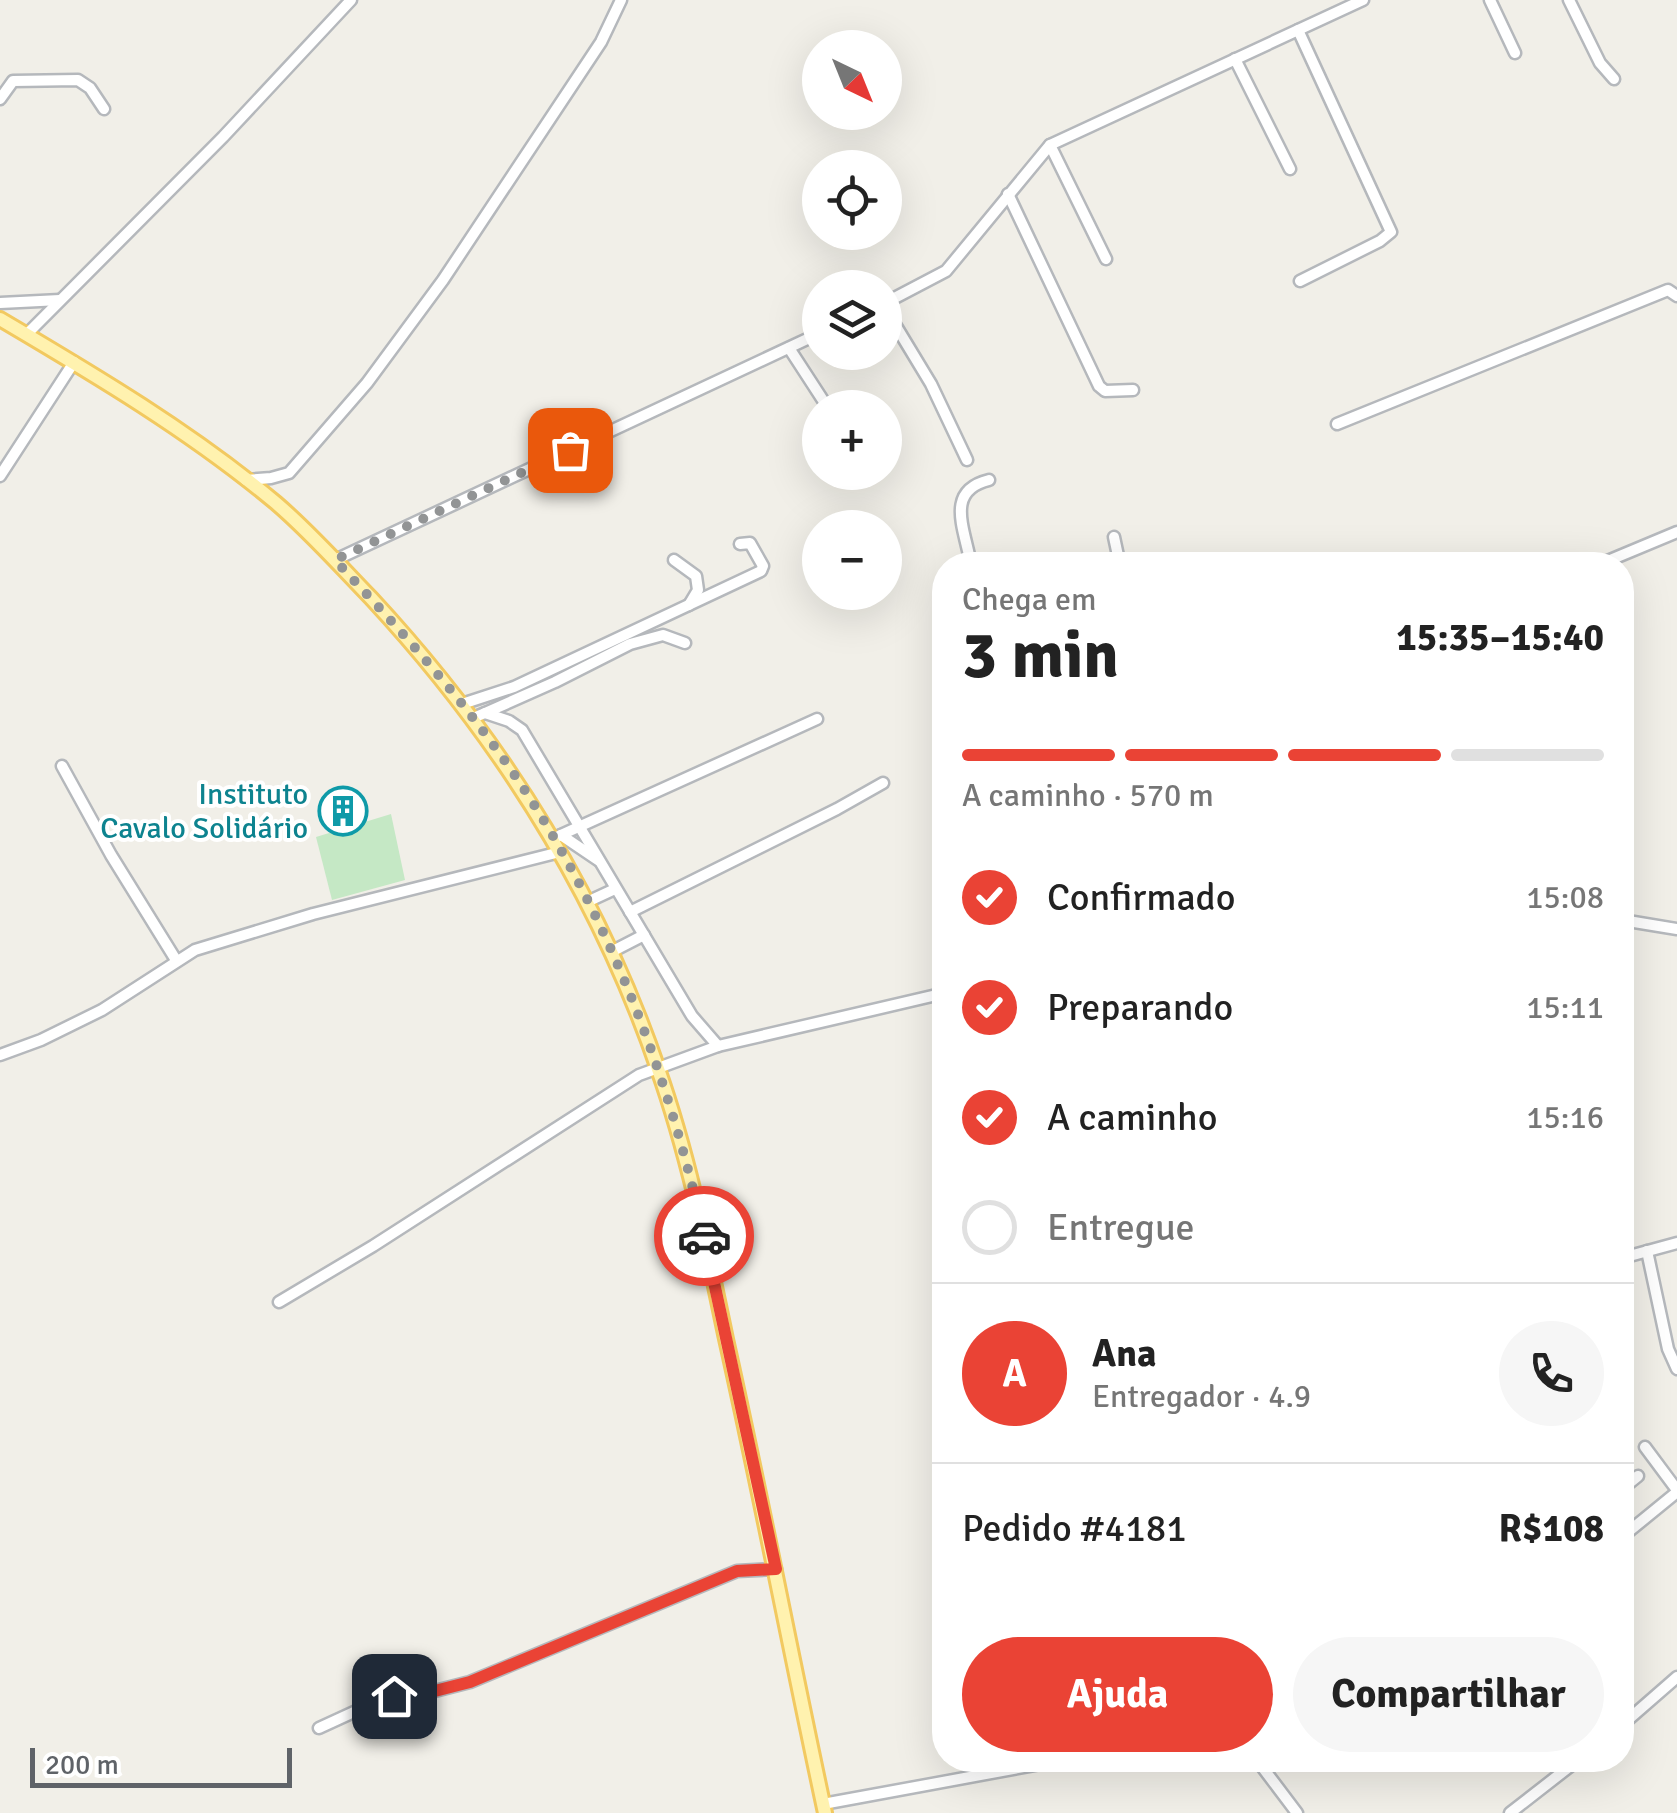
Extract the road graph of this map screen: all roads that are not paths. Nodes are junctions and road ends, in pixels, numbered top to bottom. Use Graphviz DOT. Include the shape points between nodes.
graph roads {
  1 [pos="351,0"];
  2 [pos="621,0"];
  3 [pos="1363,0"];
  4 [pos="1490,0"];
  5 [pos="1568,0"];
  6 [pos="1298,30"];
  7 [pos="1514,52"];
  8 [pos="1236,59"];
  9 [pos="1614,79"];
  10 [pos="0,99"];
  11 [pos="104,109"];
  12 [pos="1050,144"];
  13 [pos="1290,169"];
  14 [pos="1008,194"];
  15 [pos="1106,259"];
  16 [pos="1300,281"];
  17 [pos="1677,296"];
  18 [pos="902,297"];
  19 [pos="61,300"];
  20 [pos="0,303"];
  21 [pos="0,319"];
  22 [pos="26,334"];
  23 [pos="902,335"];
  24 [pos="802,342"];
  25 [pos="789,348"];
  26 [pos="74,362"];
  27 [pos="816,390"];
  28 [pos="1133,390"];
  29 [pos="1336,424"];
  30 [pos="967,460"];
  31 [pos="0,476"];
  32 [pos="246,480"];
  33 [pos="990,480"];
  34 [pos="1677,532"];
  35 [pos="1114,537"];
  36 [pos="740,544"];
  37 [pos="969,552"];
  38 [pos="1117,552"];
  39 [pos="1629,552"];
  40 [pos="335,560"];
  41 [pos="674,560"];
  42 [pos="688,606"];
  43 [pos="685,644"];
  44 [pos="462,704"];
  45 [pos="479,716"];
  46 [pos="817,718"];
  47 [pos="62,766"];
  48 [pos="882,784"];
  49 [pos="582,827"];
  50 [pos="558,842"];
  51 [pos="599,861"];
  52 [pos="615,888"];
  53 [pos="587,902"];
  54 [pos="630,912"];
  55 [pos="1634,922"];
  56 [pos="1677,929"];
  57 [pos="644,935"];
  58 [pos="611,952"];
  59 [pos="176,960"];
  60 [pos="932,996"];
  61 [pos="718,1046"];
  62 [pos="0,1055"];
  63 [pos="658,1067"];
  64 [pos="1677,1243"];
  65 [pos="1647,1251"];
  66 [pos="1634,1255"];
  67 [pos="278,1302"];
  68 [pos="1677,1369"];
  69 [pos="1645,1447"];
  70 [pos="1638,1476"];
  71 [pos="1634,1479"];
  72 [pos="1677,1491"];
  73 [pos="1634,1527"];
  74 [pos="776,1569"];
  75 [pos="1677,1676"];
  76 [pos="1634,1714"];
  77 [pos="319,1728"];
  78 [pos="1004,1772"];
  79 [pos="1266,1772"];
  80 [pos="1563,1772"];
  81 [pos="824,1809"];
  82 [pos="1297,1813"];
  83 [pos="1510,1813"];
  1 -- 19 [label="street"];
  2 -- 32 [label="street" via="601,42 368,383 289,473"];
  3 -- 6 [label="street"];
  4 -- 7 [label="street"];
  5 -- 9 [label="street"];
  6 -- 8 [label="street"];
  6 -- 16 [label="street" via="1391,232"];
  8 -- 12 [label="street"];
  8 -- 13 [label="street"];
  10 -- 11 [label="street" via="13,81 78,80"];
  12 -- 14 [label="street"];
  12 -- 15 [label="street"];
  14 -- 18 [label="street" via="940,276"];
  14 -- 28 [label="street" via="1099,386"];
  17 -- 29 [label="street" via="1668,290"];
  19 -- 20 [label="street"];
  19 -- 22 [label="street"];
  21 -- 22 [label="main road"];
  22 -- 26 [label="main road"];
  23 -- 30 [label="street"];
  24 -- 25 [label="street"];
  25 -- 27 [label="street"];
  25 -- 40 [label="street"];
  26 -- 31 [label="street"];
  26 -- 32 [label="main road"];
  32 -- 40 [label="main road"];
  33 -- 37 [label="street" via="970,484 962,495"];
  34 -- 39 [label="street"];
  35 -- 38 [label="street"];
  36 -- 42 [label="street" via="750,543 761,571"];
  40 -- 44 [label="main road"];
  41 -- 42 [label="street" via="696,576 698,590"];
  42 -- 44 [label="street" via="514,687"];
  43 -- 45 [label="street" via="663,635 630,644"];
  44 -- 45 [label="main road"];
  45 -- 49 [label="street" via="509,720 522,730"];
  45 -- 50 [label="main road"];
  46 -- 49 [label="street"];
  47 -- 59 [label="street"];
  48 -- 54 [label="street"];
  49 -- 50 [label="street"];
  49 -- 51 [label="street"];
  50 -- 51 [label="street"];
  50 -- 53 [label="main road"];
  50 -- 59 [label="street" via="242,934"];
  51 -- 52 [label="street"];
  52 -- 53 [label="street"];
  52 -- 54 [label="street"];
  53 -- 58 [label="main road"];
  54 -- 57 [label="street"];
  55 -- 56 [label="street"];
  57 -- 58 [label="street"];
  57 -- 61 [label="street"];
  58 -- 63 [label="main road"];
  59 -- 62 [label="street" via="102,1010"];
  60 -- 61 [label="street"];
  61 -- 63 [label="street"];
  63 -- 67 [label="street"];
  63 -- 74 [label="main road" via="690,1174"];
  64 -- 65 [label="street"];
  65 -- 66 [label="street"];
  65 -- 68 [label="street"];
  69 -- 72 [label="street"];
  70 -- 71 [label="street"];
  72 -- 73 [label="street"];
  74 -- 77 [label="street" via="737,1571 470,1682 380,1700"];
  74 -- 81 [label="main road"];
  75 -- 76 [label="street"];
  78 -- 81 [label="street"];
  79 -- 82 [label="street"];
  80 -- 83 [label="street"];
}
